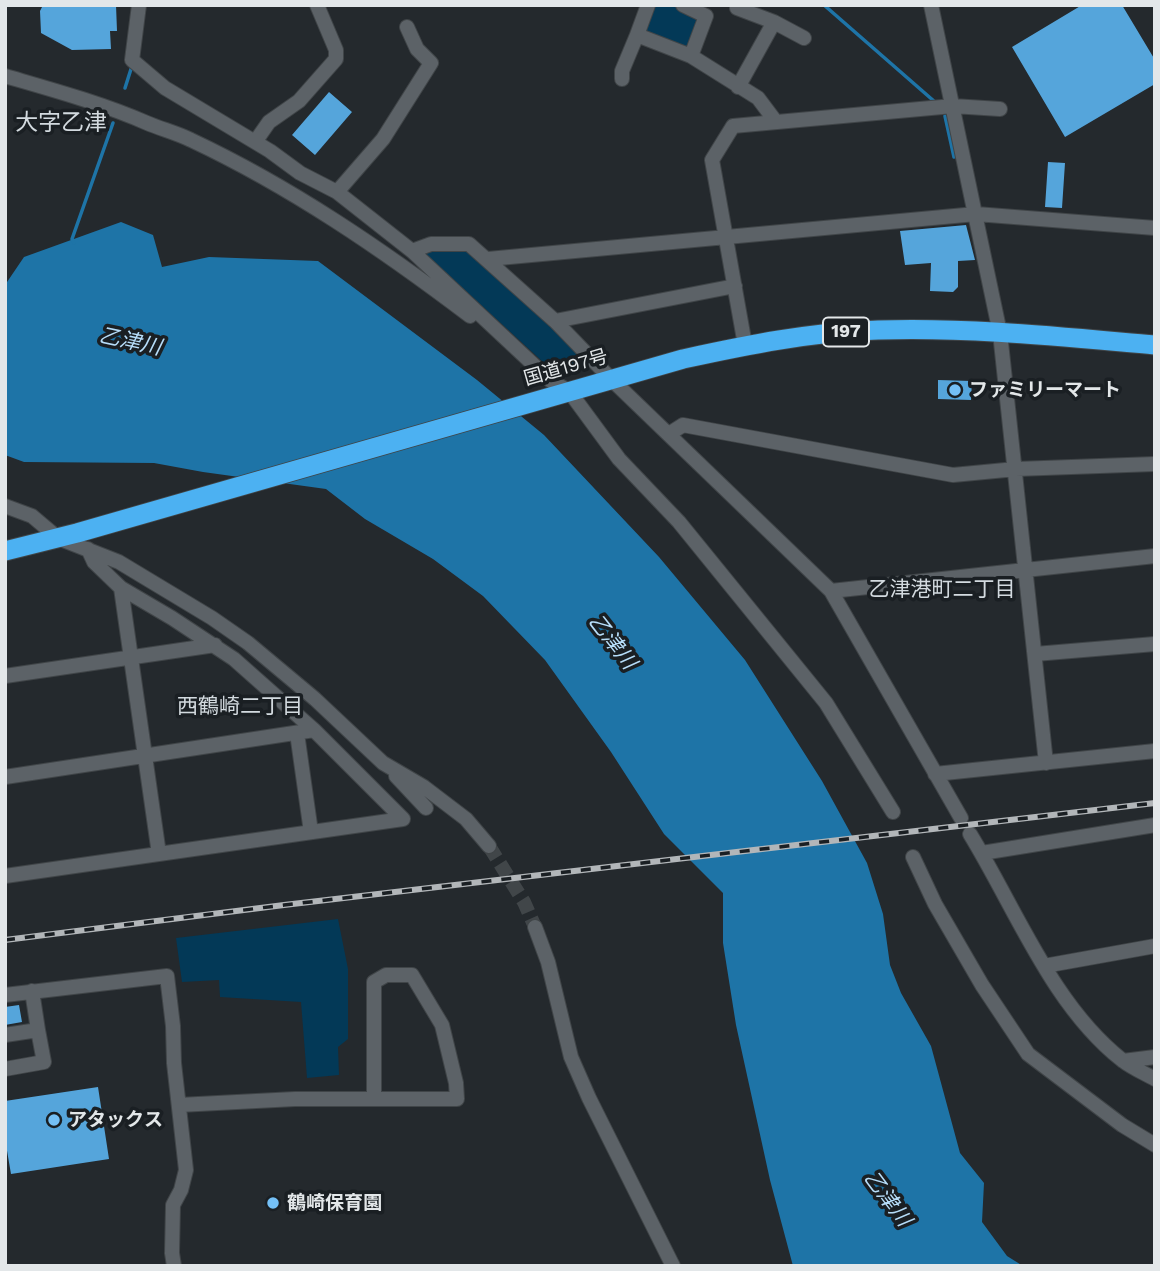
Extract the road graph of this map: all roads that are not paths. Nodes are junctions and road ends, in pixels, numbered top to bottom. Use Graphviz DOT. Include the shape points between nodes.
graph roads {
  1 [pos="139,5"];
  2 [pos="317,5"];
  3 [pos="648,5"];
  4 [pos="683,5"];
  5 [pos="930,6"];
  6 [pos="737,8"];
  7 [pos="774,22"];
  8 [pos="407,27"];
  9 [pos="637,35"];
  10 [pos="804,38"];
  11 [pos="691,56"];
  12 [pos="5,76"];
  13 [pos="622,79"];
  14 [pos="738,87"];
  15 [pos="953,106"];
  16 [pos="1000,109"];
  17 [pos="776,122"];
  18 [pos="255,142"];
  19 [pos="337,192"];
  20 [pos="976,214"];
  21 [pos="1155,228"];
  22 [pos="726,237"];
  23 [pos="412,251"];
  24 [pos="488,259"];
  25 [pos="734,286"];
  26 [pos="555,321"];
  27 [pos="1000,332"];
  28 [pos="508,342"];
  29 [pos="745,345"];
  30 [pos="1155,345"];
  31 [pos="611,379"];
  32 [pos="569,391"];
  33 [pos="669,434"];
  34 [pos="1155,464"];
  35 [pos="1016,469"];
  36 [pos="5,506"];
  37 [pos="74,540"];
  38 [pos="5,551"];
  39 [pos="1155,556"];
  40 [pos="1026,570"];
  41 [pos="121,588"];
  42 [pos="831,591"];
  43 [pos="1155,644"];
  44 [pos="215,645"];
  45 [pos="1035,653"];
  46 [pos="131,657"];
  47 [pos="5,676"];
  48 [pos="314,730"];
  49 [pos="297,733"];
  50 [pos="1155,751"];
  51 [pos="145,756"];
  52 [pos="383,762"];
  53 [pos="1046,763"];
  54 [pos="935,774"];
  55 [pos="5,777"];
  56 [pos="426,808"];
  57 [pos="893,812"];
  58 [pos="961,818"];
  59 [pos="1155,825"];
  60 [pos="311,832"];
  61 [pos="970,834"];
  62 [pos="489,846"];
  63 [pos="982,853"];
  64 [pos="159,854"];
  65 [pos="912,858"];
  66 [pos="5,876"];
  67 [pos="535,927"];
  68 [pos="1155,946"];
  69 [pos="1044,966"];
  70 [pos="32,991"];
  71 [pos="5,995"];
  72 [pos="38,1030"];
  73 [pos="5,1035"];
  74 [pos="1155,1056"];
  75 [pos="1123,1061"];
  76 [pos="5,1069"];
  77 [pos="1155,1079"];
  78 [pos="374,1099"];
  79 [pos="179,1105"];
  80 [pos="1155,1145"];
  81 [pos="174,1266"];
  82 [pos="673,1266"];
  1 -- 18 [label="street" via="132,60 162,85"];
  2 -- 18 [label="street" via="336,59 299,101 269,122"];
  3 -- 9 [label="street"];
  4 -- 11 [label="street" via="706,16"];
  5 -- 15 [label="street"];
  6 -- 7 [label="street"];
  7 -- 10 [label="street"];
  7 -- 14 [label="street"];
  8 -- 19 [label="street" via="417,49 431,63 383,139"];
  9 -- 11 [label="street"];
  9 -- 13 [label="street"];
  11 -- 14 [label="street"];
  12 -- 28 [label="street" via="190,139 373,244 485,330"];
  14 -- 17 [label="street" via="758,98"];
  15 -- 16 [label="street"];
  15 -- 17 [label="street"];
  15 -- 20 [label="street"];
  17 -- 22 [label="street" via="733,126 712,160"];
  18 -- 19 [label="street"];
  19 -- 23 [label="street"];
  20 -- 21 [label="street"];
  20 -- 22 [label="street"];
  20 -- 27 [label="street"];
  22 -- 24 [label="street"];
  22 -- 25 [label="street"];
  23 -- 24 [label="street" via="431,244 470,244"];
  23 -- 28 [label="street"];
  24 -- 26 [label="street"];
  25 -- 26 [label="street"];
  25 -- 29 [label="street"];
  26 -- 31 [label="street"];
  27 -- 29 [label="highway, 国道197号 / 197" via="877,330"];
  27 -- 30 [label="highway, 国道197号 / 197"];
  27 -- 35 [label="street"];
  28 -- 32 [label="street"];
  29 -- 31 [label="highway, 国道197号 / 197"];
  31 -- 32 [label="highway, 国道197号 / 197"];
  31 -- 33 [label="street"];
  32 -- 37 [label="highway, 国道197号 / 197"];
  32 -- 57 [label="street" via="620,459 680,522 826,703"];
  33 -- 35 [label="street" via="683,425 953,475"];
  33 -- 42 [label="street"];
  34 -- 35 [label="street"];
  35 -- 40 [label="street"];
  36 -- 37 [label="street"];
  37 -- 38 [label="highway, 国道197号 / 197"];
  37 -- 41 [label="street"];
  37 -- 52 [label="street" via="146,577 248,643"];
  39 -- 40 [label="street"];
  40 -- 42 [label="street"];
  40 -- 45 [label="street"];
  41 -- 44 [label="street"];
  41 -- 46 [label="street"];
  42 -- 54 [label="street"];
  43 -- 45 [label="street"];
  44 -- 46 [label="street"];
  44 -- 48 [label="street"];
  45 -- 53 [label="street"];
  46 -- 47 [label="street"];
  46 -- 51 [label="street"];
  48 -- 49 [label="street"];
  48 -- 60 [label="street" via="404,819"];
  49 -- 51 [label="street"];
  49 -- 60 [label="street"];
  50 -- 53 [label="street"];
  51 -- 55 [label="street"];
  51 -- 64 [label="street"];
  52 -- 56 [label="street"];
  52 -- 62 [label="street" via="446,802"];
  53 -- 54 [label="street"];
  54 -- 58 [label="street"];
  59 -- 63 [label="street"];
  60 -- 64 [label="street"];
  61 -- 63 [label="street"];
  63 -- 69 [label="street"];
  64 -- 66 [label="street"];
  65 -- 80 [label="street" via="963,954 1028,1054"];
  67 -- 82 [label="street" via="571,1056"];
  68 -- 69 [label="street"];
  69 -- 75 [label="street" via="1083,1022"];
  70 -- 71 [label="street"];
  70 -- 72 [label="street"];
  70 -- 79 [label="street" via="167,976"];
  72 -- 73 [label="street"];
  72 -- 76 [label="street" via="44,1062"];
  74 -- 75 [label="street"];
  75 -- 77 [label="street"];
  78 -- 78 [label="street" via="374,982 386,975 412,975 442,1026 457,1099"];
  78 -- 79 [label="street"];
  79 -- 81 [label="street" via="186,1170 173,1205"];
}
